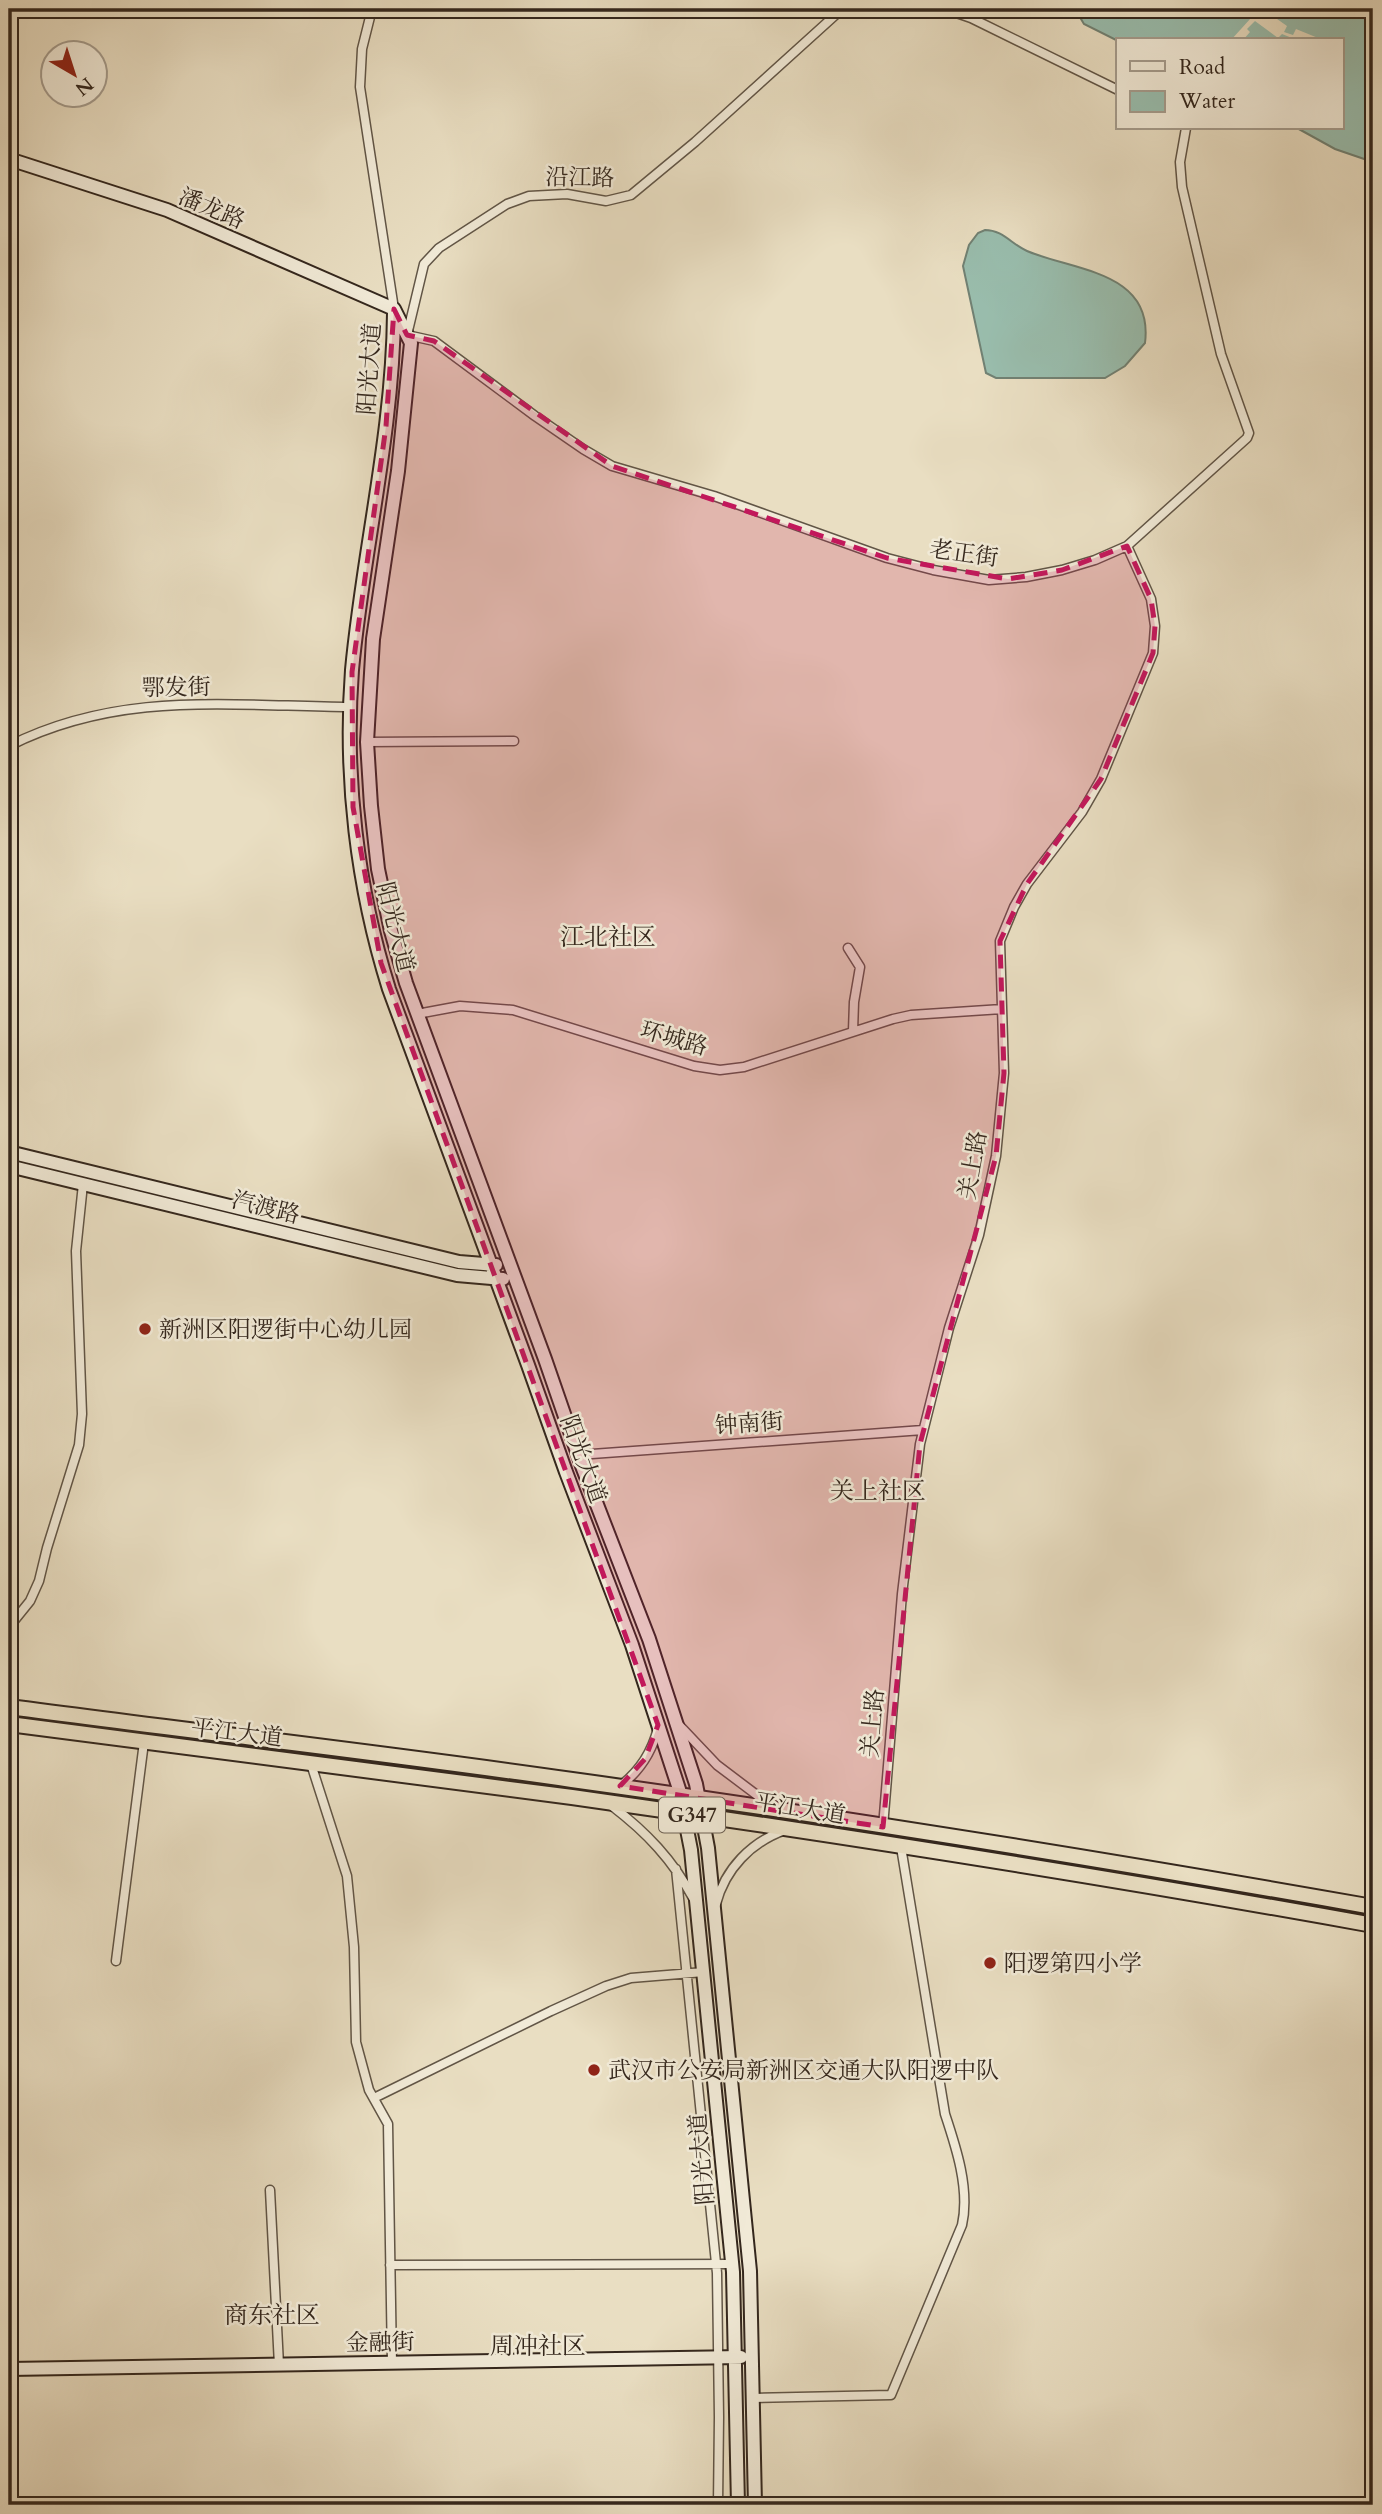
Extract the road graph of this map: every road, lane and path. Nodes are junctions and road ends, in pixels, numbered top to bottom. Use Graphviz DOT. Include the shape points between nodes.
graph roads {
  1 [pos="372,9"];
  2 [pos="842,9"];
  3 [pos="945,9"];
  4 [pos="1116,89"];
  5 [pos="1185,130"];
  6 [pos="9,159"];
  7 [pos="394,309"];
  8 [pos="407,335"];
  9 [pos="1127,546"];
  10 [pos="350,707"];
  11 [pos="514,741"];
  12 [pos="367,742"];
  13 [pos="9,746"];
  14 [pos="848,948"];
  15 [pos="1002,1009"];
  16 [pos="417,1014"];
  17 [pos="853,1031"];
  18 [pos="9,1152"];
  19 [pos="9,1166"];
  20 [pos="83,1184"];
  21 [pos="491,1264"];
  22 [pos="510,1266"];
  23 [pos="496,1278"];
  24 [pos="515,1279"];
  25 [pos="923,1430"];
  26 [pos="578,1455"];
  27 [pos="9,1627"];
  28 [pos="9,1707"];
  29 [pos="674,1719"];
  30 [pos="9,1724"];
  31 [pos="658,1725"];
  32 [pos="144,1742"];
  33 [pos="311,1764"];
  34 [pos="620,1786"];
  35 [pos="680,1795"];
  36 [pos="699,1798"];
  37 [pos="607,1802"];
  38 [pos="778,1810"];
  39 [pos="685,1814"];
  40 [pos="703,1816"];
  41 [pos="883,1827"];
  42 [pos="788,1829"];
  43 [pos="901,1847"];
  44 [pos="676,1869"];
  45 [pos="696,1903"];
  46 [pos="1373,1907"];
  47 [pos="714,1911"];
  48 [pos="1373,1925"];
  49 [pos="116,1961"];
  50 [pos="704,1972"];
  51 [pos="687,1973"];
  52 [pos="374,2098"];
  53 [pos="270,2190"];
  54 [pos="716,2264"];
  55 [pos="733,2264"];
  56 [pos="390,2265"];
  57 [pos="735,2357"];
  58 [pos="752,2357"];
  59 [pos="718,2358"];
  60 [pos="392,2363"];
  61 [pos="279,2365"];
  62 [pos="9,2369"];
  63 [pos="753,2398"];
  64 [pos="718,2505"];
  65 [pos="737,2505"];
  66 [pos="755,2505"];
  1 -- 7 [label="street" via="362,49 360,87"];
  2 -- 8 [label="street, 沿江路" via="631,195 606,201 567,194 528,196 507,204 439,248 424,264"];
  3 -- 4 [label="street"];
  5 -- 9 [label="street, 老正街" via="1182,187 1220,354 1249,433"];
  6 -- 7 [label="street, 潘龙路" via="167,210"];
  7 -- 8 [label="street, 阳光大道"];
  7 -- 10 [label="street, 阳光大道" via="386,426"];
  8 -- 9 [label="street, 老正街" via="435,341 535,416 612,466 714,496 887,558 978,578 1008,579 1062,570"];
  8 -- 12 [label="street, 阳光大道" via="411,343 408,385 373,639"];
  9 -- 15 [label="street, 关上路" via="1151,599 1153,653 1097,788 1027,884 1006,924 1000,941"];
  10 -- 13 [label="street, 鄂发街" via="139,706 74,719"];
  10 -- 21 [label="street, 阳光大道" via="353,807 374,936 389,989"];
  11 -- 12 [label="street"];
  12 -- 16 [label="street, 阳光大道" via="382,890"];
  14 -- 17 [label="street" via="860,967"];
  15 -- 17 [label="street, 环城路" via="911,1015"];
  15 -- 25 [label="street, 关上路" via="1004,1073 996,1156 979,1235"];
  16 -- 17 [label="street, 环城路" via="460,1006 513,1010 720,1070 744,1067"];
  16 -- 22 [label="street, 阳光大道"];
  18 -- 21 [label="street, 汽渡路" via="459,1262"];
  19 -- 20 [label="street, 汽渡路"];
  20 -- 23 [label="street, 汽渡路" via="457,1275"];
  20 -- 27 [label="street" via="76,1251 79,1445 39,1581"];
  21 -- 22 [label="street, 汽渡路"];
  21 -- 23 [label="street, 阳光大道"];
  22 -- 24 [label="street, 阳光大道"];
  23 -- 24 [label="street, 汽渡路"];
  23 -- 31 [label="street, 阳光大道"];
  24 -- 26 [label="street, 阳光大道"];
  25 -- 26 [label="street, 钟南街"];
  25 -- 41 [label="street, 关上路" via="912,1496"];
  26 -- 29 [label="street, 阳光大道" via="649,1639"];
  28 -- 34 [label="highway, 平江大道 / G347"];
  29 -- 36 [label="street, 阳光大道"];
  29 -- 38 [label="street" via="717,1765"];
  30 -- 32 [label="highway, 平江大道 / G347"];
  31 -- 34 [label="street" via="646,1759"];
  31 -- 35 [label="street, 阳光大道"];
  32 -- 33 [label="highway, 平江大道 / G347"];
  32 -- 49 [label="street"];
  33 -- 37 [label="highway, 平江大道 / G347"];
  33 -- 52 [label="street" via="347,1876 356,2042"];
  34 -- 35 [label="highway, 平江大道 / G347"];
  35 -- 36 [label="highway, 平江大道 / G347"];
  35 -- 39 [label="street, 阳光大道"];
  36 -- 38 [label="highway, 平江大道 / G347"];
  36 -- 40 [label="street, 阳光大道"];
  37 -- 39 [label="highway, 平江大道 / G347"];
  37 -- 44 [label="street"];
  38 -- 41 [label="highway, 平江大道 / G347"];
  39 -- 40 [label="highway, 平江大道 / G347"];
  39 -- 45 [label="street, 阳光大道"];
  40 -- 42 [label="highway, 平江大道 / G347"];
  40 -- 47 [label="street, 阳光大道"];
  41 -- 46 [label="highway, 平江大道 / G347"];
  42 -- 43 [label="highway, 平江大道 / G347"];
  42 -- 47 [label="street" via="757,1845 739,1861 721,1889"];
  43 -- 48 [label="highway, 平江大道 / G347"];
  43 -- 63 [label="street" via="945,2114 964,2197 962,2225 891,2395"];
  44 -- 45 [label="street"];
  44 -- 51 [label="street"];
  45 -- 50 [label="street, 阳光大道"];
  47 -- 58 [label="street, 阳光大道" via="750,2271"];
  50 -- 51 [label="street"];
  50 -- 55 [label="street, 阳光大道"];
  51 -- 52 [label="street" via="631,1978 606,1986"];
  51 -- 54 [label="street"];
  52 -- 56 [label="street" via="387,2124"];
  53 -- 61 [label="street"];
  54 -- 55 [label="street"];
  54 -- 56 [label="street"];
  54 -- 59 [label="street"];
  55 -- 57 [label="street, 阳光大道"];
  56 -- 60 [label="street"];
  57 -- 58 [label="street, 金融街"];
  57 -- 59 [label="street, 金融街"];
  57 -- 65 [label="street, 阳光大道"];
  58 -- 63 [label="street, 阳光大道"];
  59 -- 60 [label="street, 金融街"];
  59 -- 64 [label="street"];
  60 -- 61 [label="street, 金融街"];
  61 -- 62 [label="street, 金融街"];
  63 -- 66 [label="street, 阳光大道"];
}
